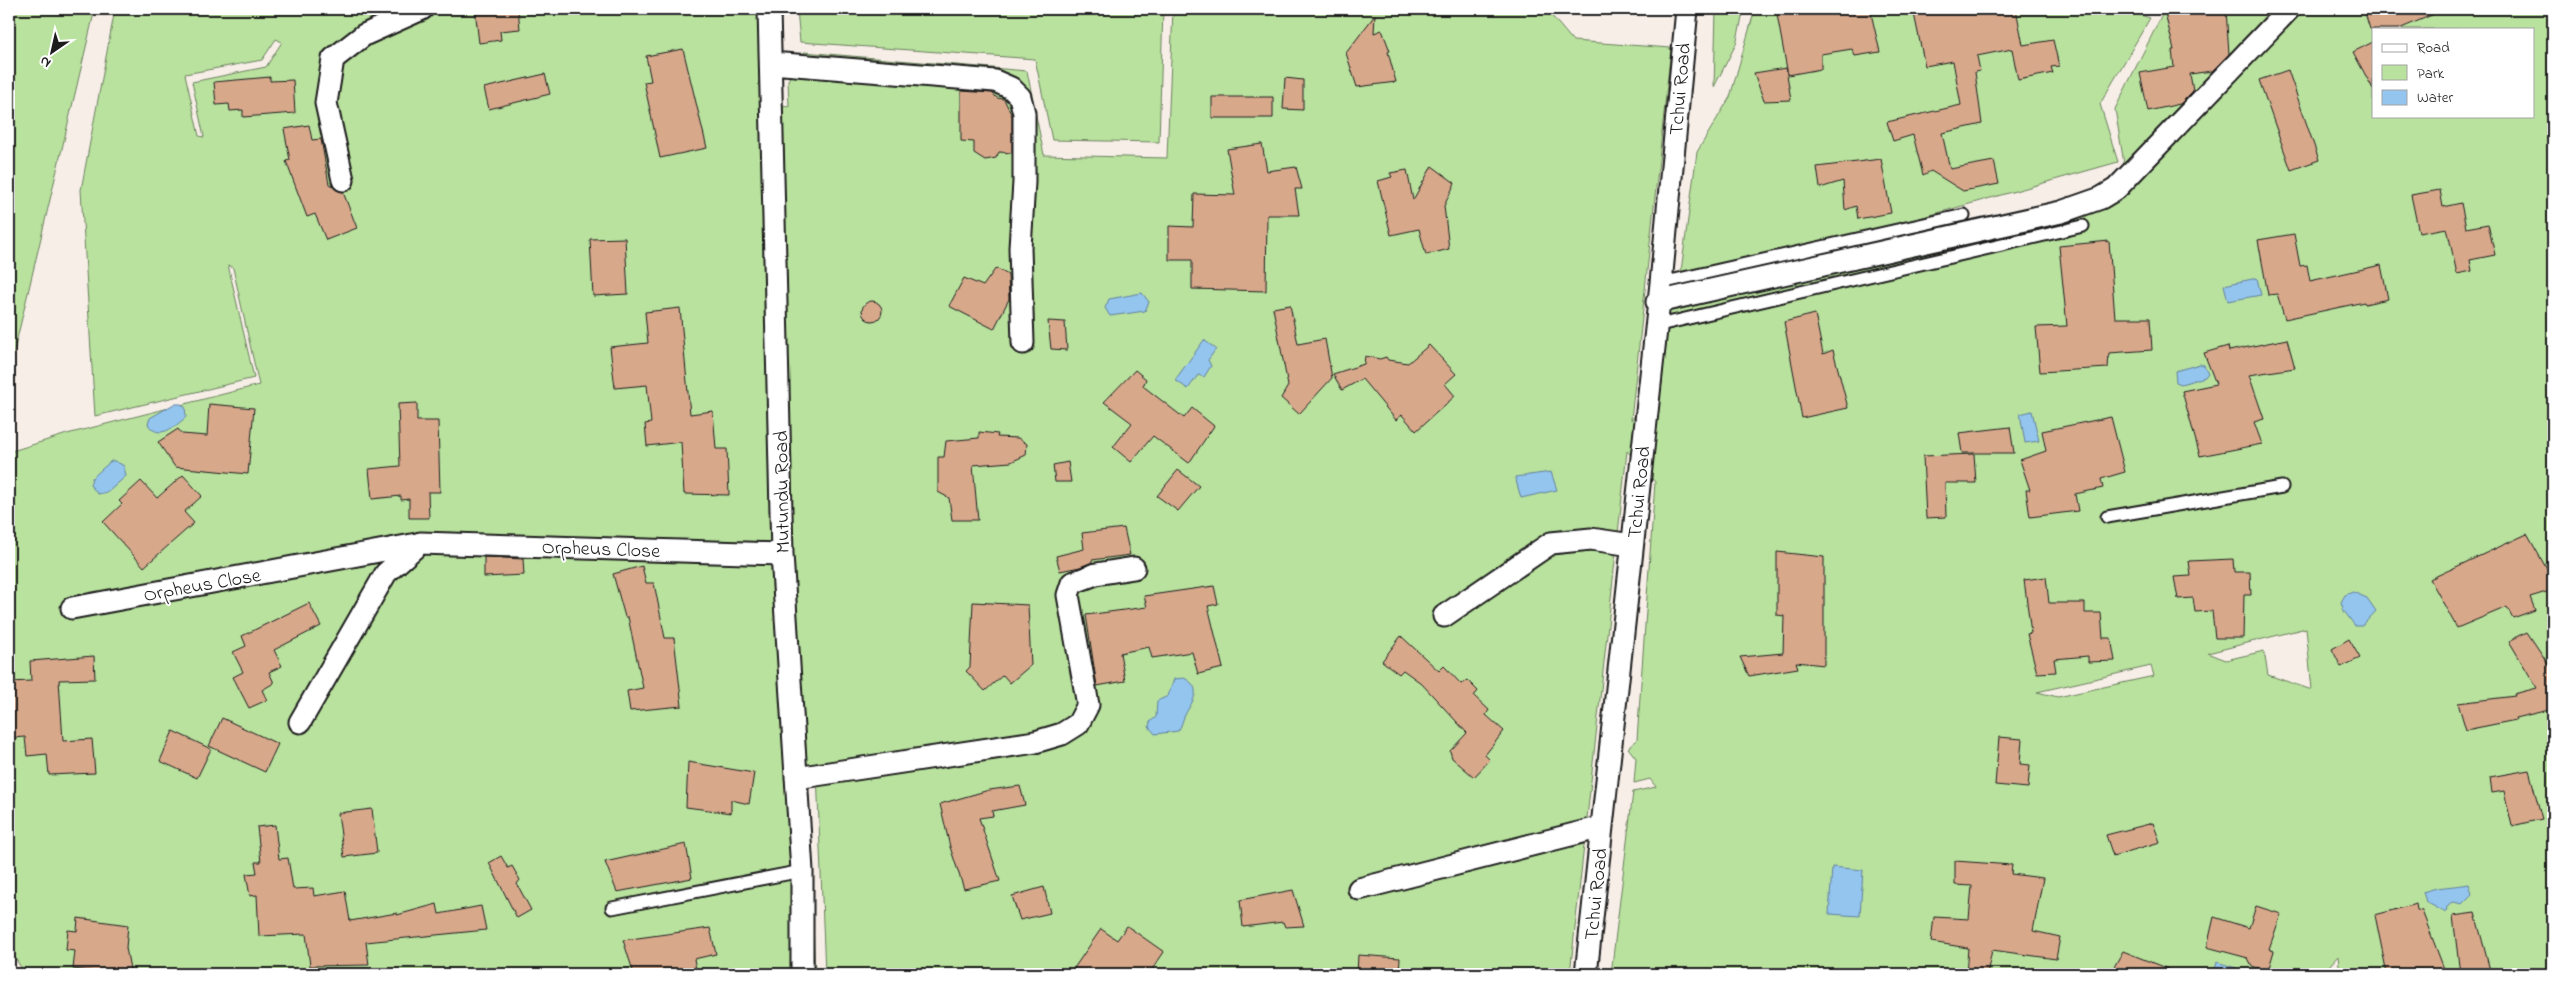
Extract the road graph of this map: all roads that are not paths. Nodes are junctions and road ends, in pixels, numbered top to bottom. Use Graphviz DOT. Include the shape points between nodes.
graph roads {
  1 [pos="422,9"];
  2 [pos="769,9"];
  3 [pos="1687,9"];
  4 [pos="2289,9"];
  5 [pos="771,63"];
  6 [pos="343,180"];
  7 [pos="1964,215"];
  8 [pos="2083,226"];
  9 [pos="1659,293"];
  10 [pos="1655,326"];
  11 [pos="1023,343"];
  12 [pos="2282,487"];
  13 [pos="2107,518"];
  14 [pos="420,543"];
  15 [pos="1632,545"];
  16 [pos="782,554"];
  17 [pos="1134,568"];
  18 [pos="72,608"];
  19 [pos="1444,616"];
  20 [pos="300,722"];
  21 [pos="796,778"];
  22 [pos="1602,827"];
  23 [pos="802,871"];
  24 [pos="1360,889"];
  25 [pos="612,908"];
  26 [pos="802,974"];
  27 [pos="1586,974"];
  1 -- 6 [label="street" via="364,35 333,59 326,103"];
  2 -- 5 [label="street, Mutundu Road"];
  3 -- 9 [label="street, Tchui Road"];
  4 -- 9 [label="street" via="2116,189 2101,198 2052,214"];
  5 -- 11 [label="street" via="995,81 1011,88 1020,98 1024,113 1020,248"];
  5 -- 16 [label="street, Mutundu Road"];
  7 -- 9 [label="lane"];
  8 -- 10 [label="lane"];
  9 -- 10 [label="street, Tchui Road"];
  10 -- 15 [label="street, Tchui Road"];
  12 -- 13 [label="lane"];
  14 -- 16 [label="street, Orpheus Close"];
  14 -- 18 [label="street, Orpheus Close"];
  14 -- 20 [label="street" via="386,573"];
  15 -- 19 [label="street" via="1591,539 1551,543"];
  15 -- 22 [label="street, Tchui Road"];
  16 -- 21 [label="street, Mutundu Road"];
  17 -- 21 [label="street" via="1096,574 1072,583 1068,595 1088,705 1078,724 1062,734 1035,742"];
  21 -- 23 [label="street, Mutundu Road"];
  22 -- 24 [label="street"];
  22 -- 27 [label="street, Tchui Road"];
  23 -- 25 [label="lane"];
  23 -- 26 [label="street, Mutundu Road"];
}
